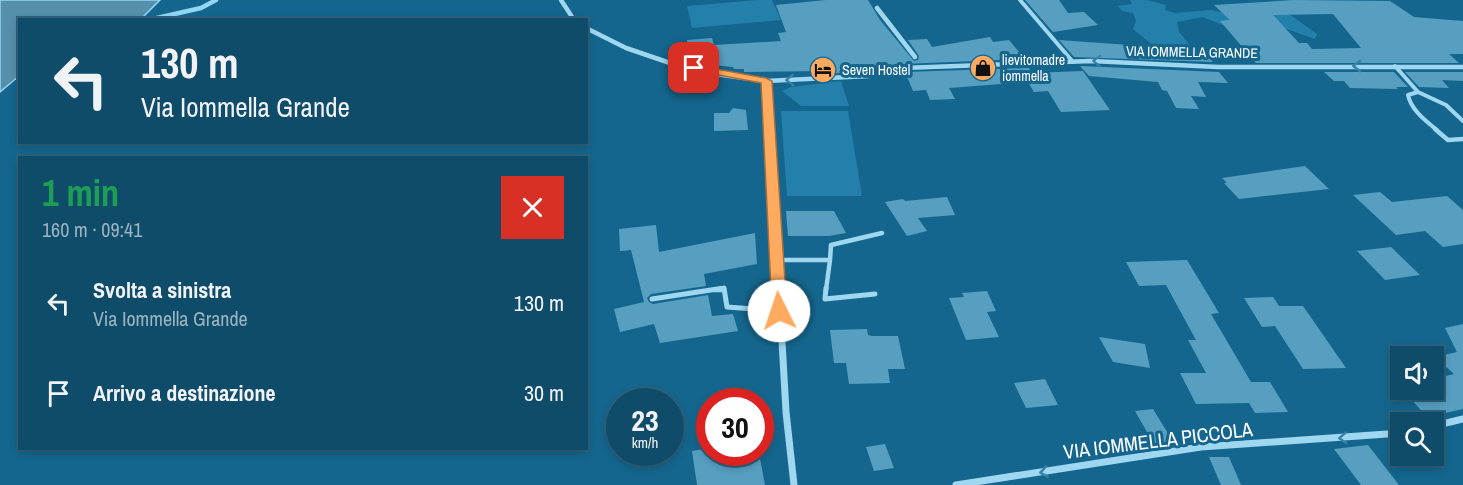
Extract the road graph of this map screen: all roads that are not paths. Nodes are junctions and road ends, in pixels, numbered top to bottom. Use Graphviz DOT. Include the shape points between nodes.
graph roads {
  1 [pos="561,0"];
  2 [pos="1020,0"];
  3 [pos="877,8"];
  4 [pos="573,18"];
  5 [pos="588,29"];
  6 [pos="915,57"];
  7 [pos="1073,62"];
  8 [pos="1395,66"];
  9 [pos="1463,67"];
  10 [pos="766,81"];
  11 [pos="1418,92"];
  12 [pos="1463,121"];
  13 [pos="1463,139"];
  14 [pos="882,233"];
  15 [pos="776,260"];
  16 [pos="830,260"];
  17 [pos="875,294"];
  18 [pos="652,299"];
  19 [pos="779,311"];
  20 [pos="1463,419"];
  21 [pos="1444,424"];
  22 [pos="1390,435"];
  23 [pos="794,485"];
  24 [pos="956,485"];
  1 -- 4 [label="street"];
  2 -- 7 [label="lane"];
  3 -- 6 [label="street"];
  5 -- 10 [label="street, VIA IOMMELLA GRANDE" via="611,44 673,63"];
  8 -- 7 [label="street, VIA IOMMELLA GRANDE, one-way" via="1218,67"];
  7 -- 10 [label="street, VIA IOMMELLA GRANDE, one-way" via="920,65 862,77"];
  8 -- 9 [label="street, VIA IOMMELLA GRANDE"];
  8 -- 11 [label="lane"];
  10 -- 15 [label="street"];
  11 -- 12 [label="lane" via="1446,105"];
  11 -- 13 [label="lane" via="1408,95 1412,108 1448,140"];
  14 -- 16 [label="lane" via="831,244"];
  15 -- 16 [label="lane"];
  15 -- 19 [label="street"];
  16 -- 17 [label="lane" via="825,299"];
  18 -- 19 [label="lane" via="724,288 727,307"];
  19 -- 23 [label="street"];
  20 -- 21 [label="street"];
  22 -- 24 [label="street, VIA IOMMELLA PICCOLA, one-way" via="1201,447"];
}
